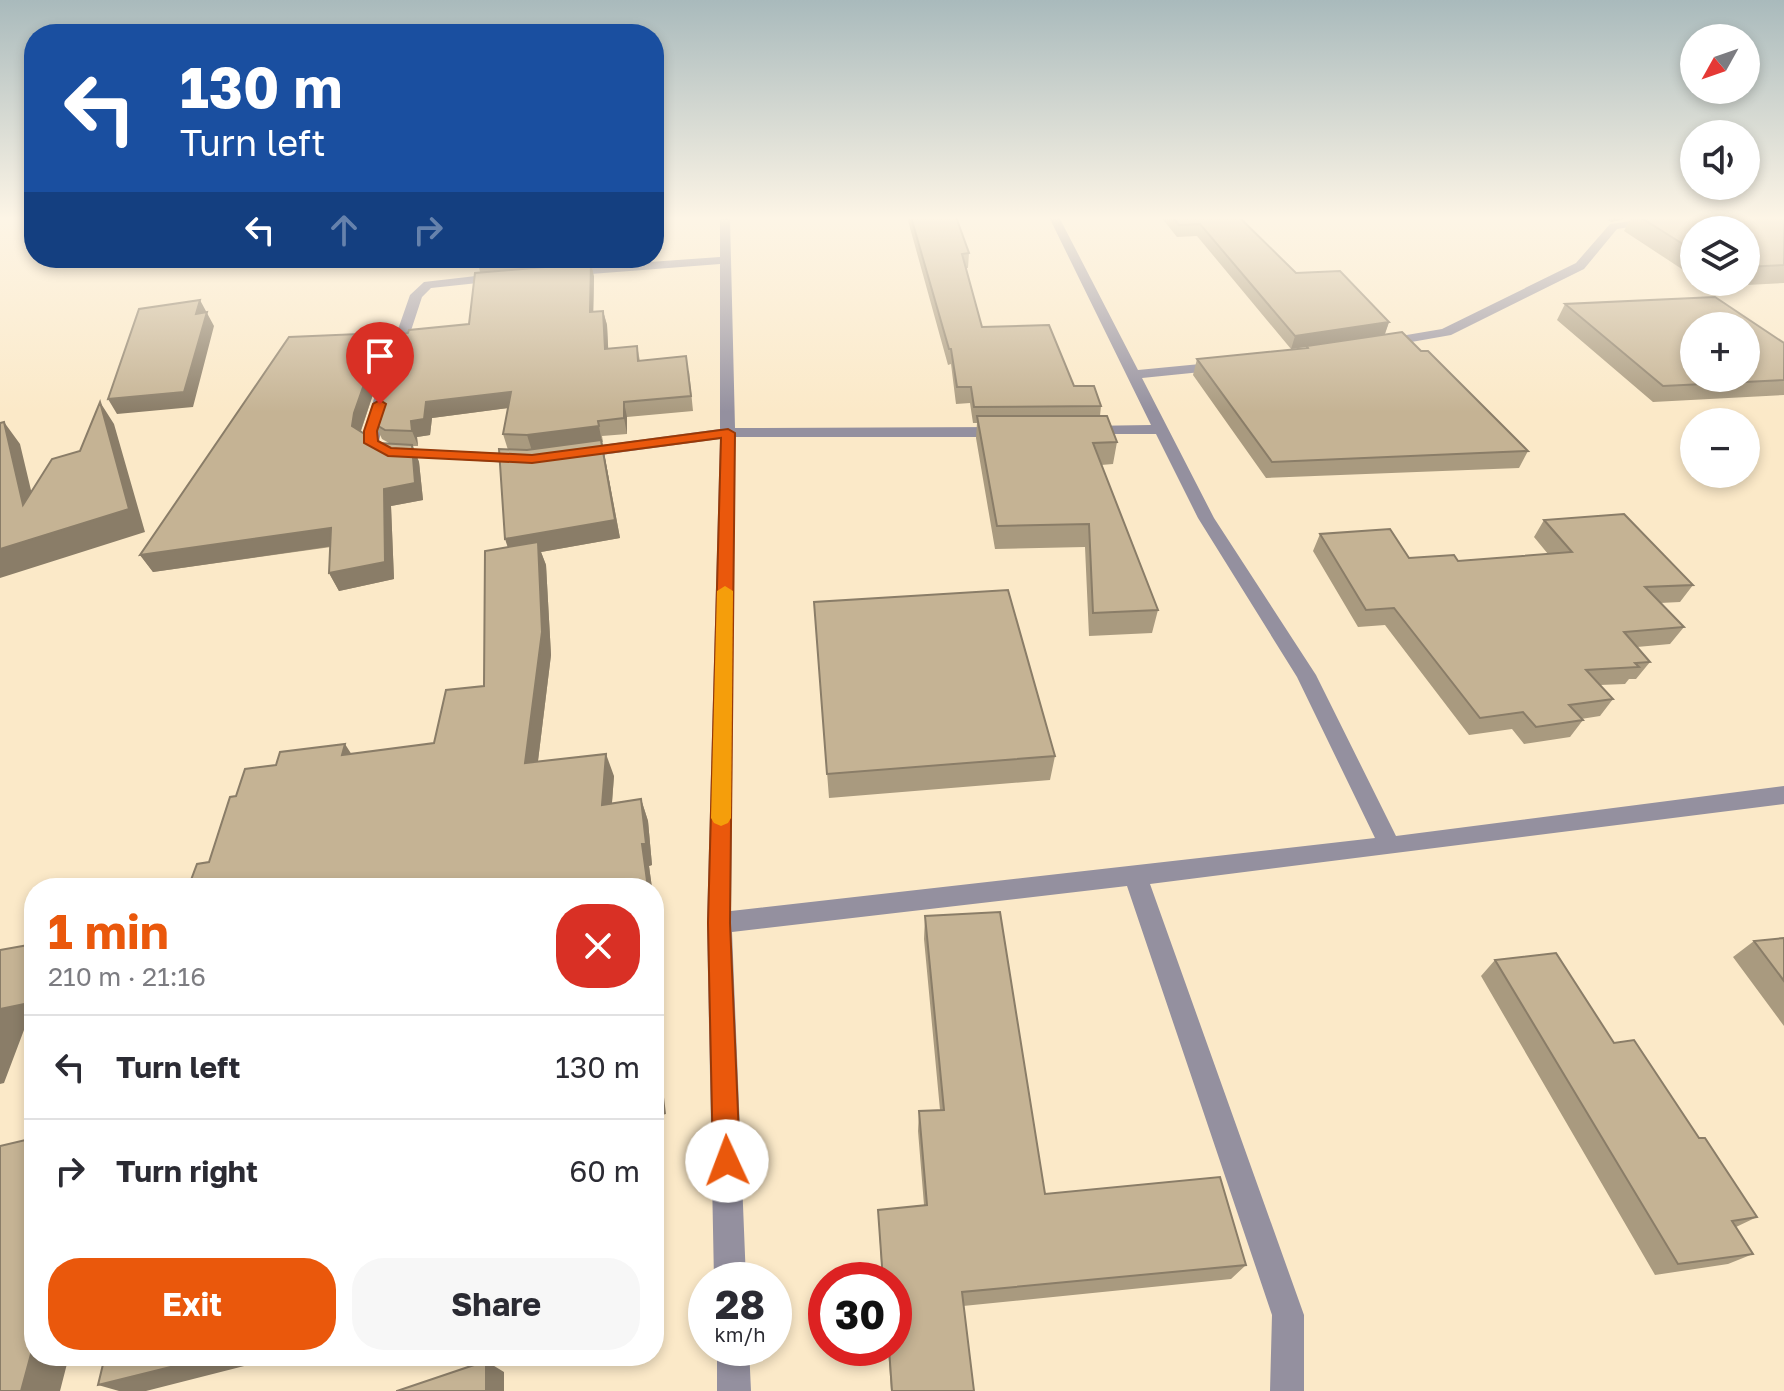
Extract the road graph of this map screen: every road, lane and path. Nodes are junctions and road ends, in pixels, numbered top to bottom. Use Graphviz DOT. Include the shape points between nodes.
graph roads {
  1 [pos="446,282"];
  2 [pos="725,282"];
  3 [pos="1087,282"];
  4 [pos="1548,282"];
  5 [pos="1371,345"];
  6 [pos="1229,365"];
  7 [pos="1135,375"];
  8 [pos="1163,429"];
  9 [pos="1072,430"];
  10 [pos="1011,431"];
  11 [pos="728,433"];
  12 [pos="1784,795"];
  13 [pos="1390,846"];
  14 [pos="1135,875"];
  15 [pos="719,923"];
  16 [pos="729,1262"];
  17 [pos="733,1366"];
  18 [pos="734,1391"];
  19 [pos="1287,1391"];
  1 -- 11 [label="street" via="428,285 416,295 371,443 388,452 532,459"];
  2 -- 11 [label="street"];
  3 -- 7 [label="street"];
  4 -- 5 [label="street" via="1446,332"];
  6 -- 7 [label="street"];
  7 -- 8 [label="street"];
  8 -- 9 [label="street"];
  8 -- 13 [label="street" via="1206,518 1306,675"];
  10 -- 11 [label="street"];
  11 -- 15 [label="street"];
  12 -- 13 [label="street"];
  13 -- 14 [label="street"];
  14 -- 15 [label="street"];
  14 -- 19 [label="street" via="1288,1315"];
  15 -- 16 [label="street"];
  17 -- 18 [label="street"];
}
